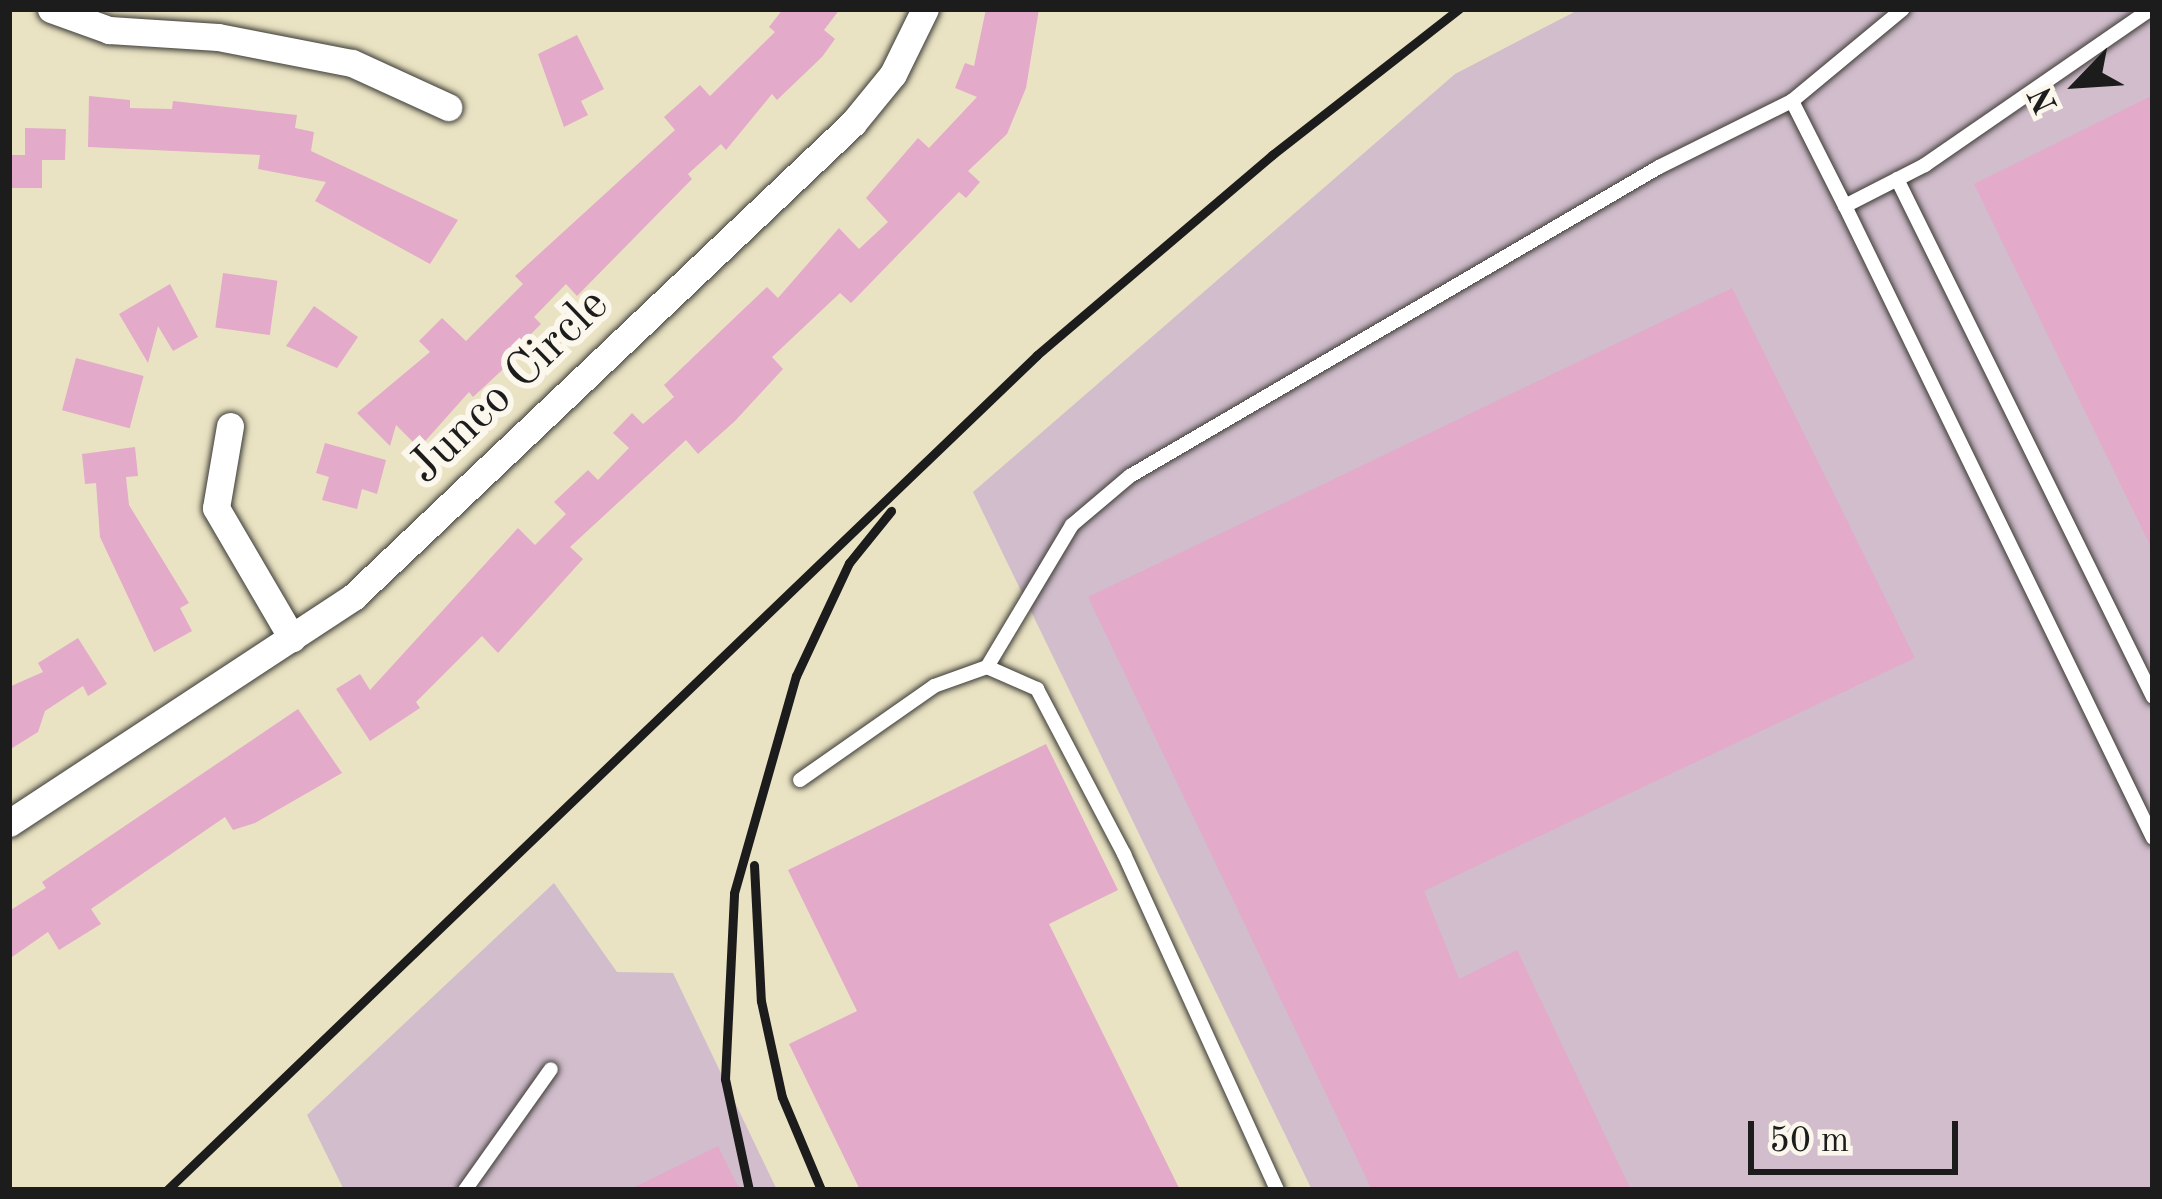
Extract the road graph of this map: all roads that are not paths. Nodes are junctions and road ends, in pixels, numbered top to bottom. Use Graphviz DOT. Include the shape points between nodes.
graph roads {
  1 [pos="51,9"];
  2 [pos="925,9"];
  3 [pos="1903,9"];
  4 [pos="2151,9"];
  5 [pos="1792,101"];
  6 [pos="448,107"];
  7 [pos="1897,179"];
  8 [pos="1845,206"];
  9 [pos="230,426"];
  10 [pos="292,638"];
  11 [pos="987,667"];
  12 [pos="2153,697"];
  13 [pos="800,780"];
  14 [pos="9,823"];
  15 [pos="2153,838"];
  16 [pos="551,1069"];
  17 [pos="465,1190"];
  18 [pos="1277,1190"];
  1 -- 6 [label="street" via="109,30 218,37 352,63"];
  2 -- 10 [label="street, Junco Circle" via="893,74 853,123 353,597"];
  3 -- 5 [label="lane"];
  4 -- 7 [label="lane"];
  5 -- 8 [label="lane"];
  5 -- 11 [label="lane" via="1659,167 1130,476 1072,525"];
  7 -- 8 [label="lane"];
  7 -- 12 [label="lane"];
  8 -- 15 [label="lane"];
  9 -- 10 [label="street" via="216,508"];
  10 -- 14 [label="street, Junco Circle"];
  11 -- 13 [label="lane" via="934,686"];
  11 -- 18 [label="lane" via="1037,688 1124,854"];
  16 -- 17 [label="lane"];
}
